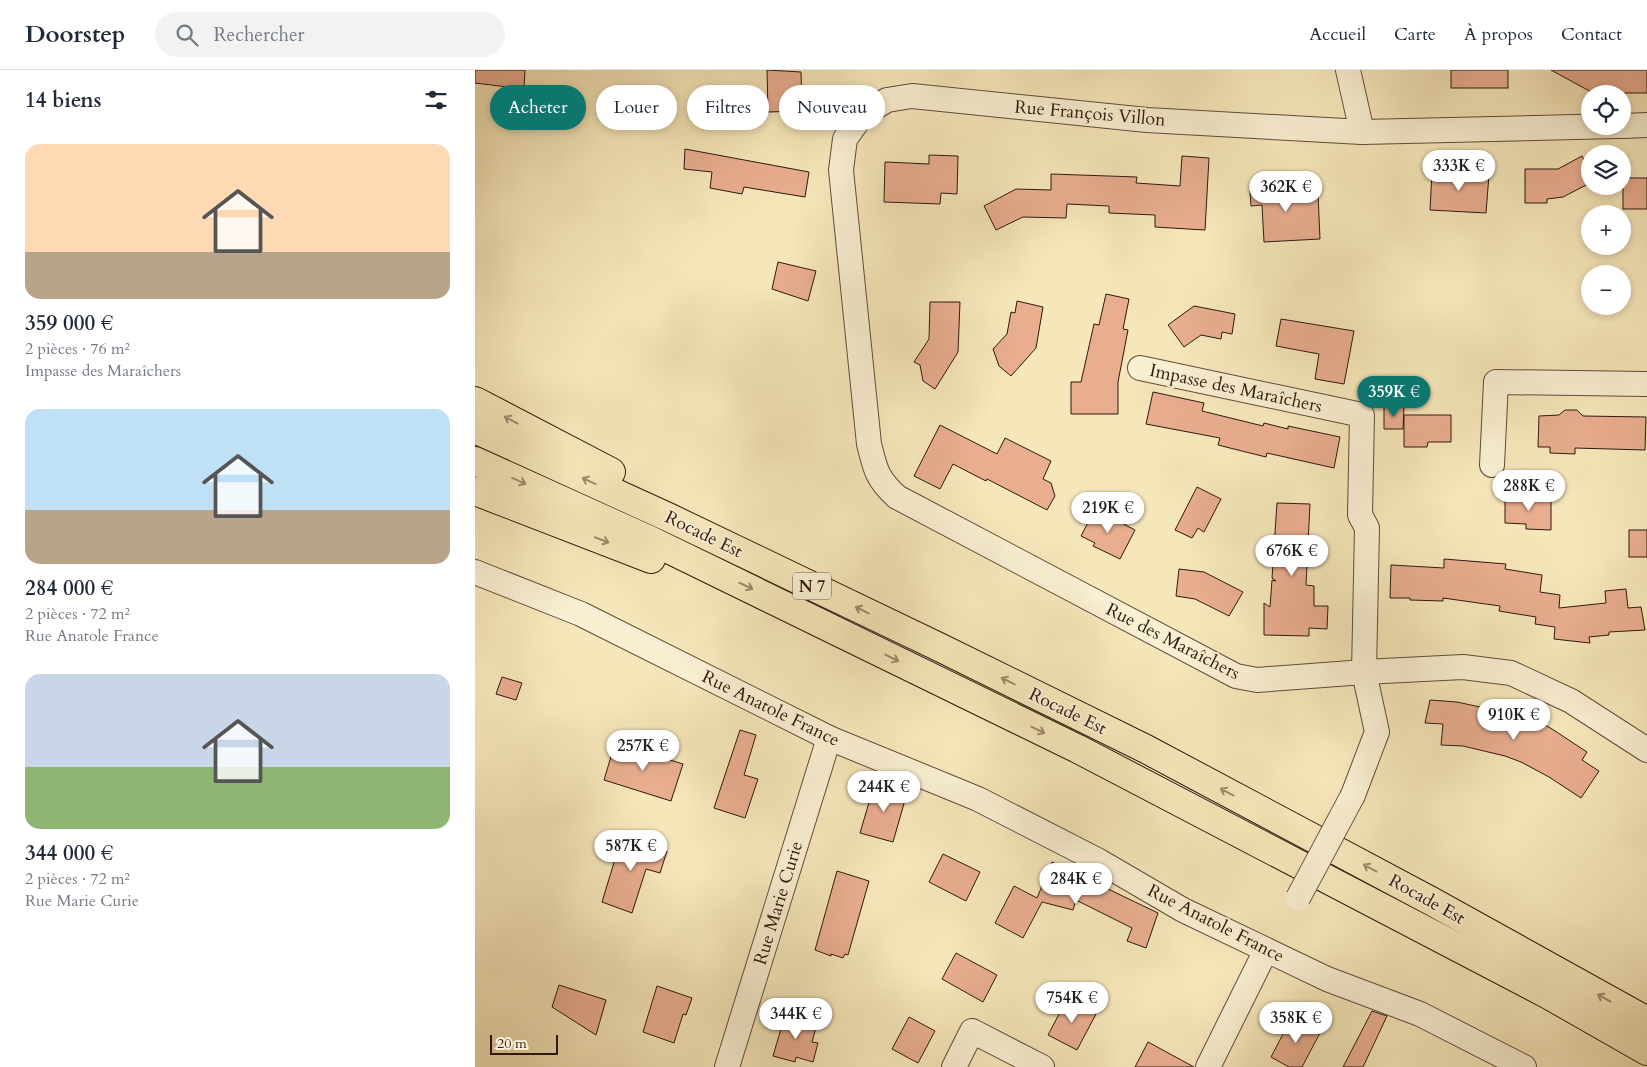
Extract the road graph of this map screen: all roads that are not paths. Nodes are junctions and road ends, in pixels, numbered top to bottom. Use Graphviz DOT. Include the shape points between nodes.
graph roads {
  1 [pos="1348,70"];
  2 [pos="1647,125"];
  3 [pos="1631,126"];
  4 [pos="1581,127"];
  5 [pos="1362,132"];
  6 [pos="1139,368"];
  7 [pos="1647,384"];
  8 [pos="475,401"];
  9 [pos="864,404"];
  10 [pos="475,429"];
  11 [pos="475,461"];
  12 [pos="1492,465"];
  13 [pos="475,491"];
  14 [pos="670,518"];
  15 [pos="716,571"];
  16 [pos="475,572"];
  17 [pos="1364,672"];
  18 [pos="829,738"];
  19 [pos="1647,750"];
  20 [pos="1298,898"];
  21 [pos="1266,950"];
  22 [pos="1647,1021"];
  23 [pos="1647,1051"];
  24 [pos="727,1067"];
  25 [pos="954,1067"];
  26 [pos="1042,1067"];
  27 [pos="1208,1067"];
  28 [pos="1525,1067"];
  1 -- 5 [label="street"];
  2 -- 3 [label="street"];
  4 -- 5 [label="street, Rue François Villon"];
  5 -- 9 [label="street, Rue François Villon" via="1147,120 911,96 887,100 862,115 845,139 841,170"];
  6 -- 17 [label="street, Impasse des Maraîchers" via="1362,415 1360,515 1367,528"];
  7 -- 12 [label="street" via="1496,382"];
  14 -- 8 [label="highway, one-way" via="645,490"];
  9 -- 17 [label="street, Rue des Maraîchers" via="875,469 885,486 897,497 1236,676 1257,680"];
  14 -- 10 [label="highway, Rocade Est / N 7, one-way"];
  11 -- 15 [label="highway, Rocade Est, one-way"];
  13 -- 15 [label="highway, one-way" via="677,569"];
  22 -- 14 [label="highway, Rocade Est / N 7, one-way" via="1146,749"];
  15 -- 23 [label="highway, Rocade Est, one-way" via="1078,749 1547,994"];
  16 -- 18 [label="street, Rue Anatole France" via="581,614"];
  17 -- 19 [label="street, Rue des Maraîchers" via="1463,667 1511,673 1571,700"];
  17 -- 20 [label="street, bridge" via="1377,732 1353,795"];
  18 -- 21 [label="street, Rue Anatole France" via="978,800 1099,861 1183,910"];
  18 -- 24 [label="street, Rue Marie Curie"];
  21 -- 27 [label="street"];
  21 -- 28 [label="street, Rue Anatole France" via="1327,980 1419,1014"];
  25 -- 26 [label="street" via="972,1031"];
}
